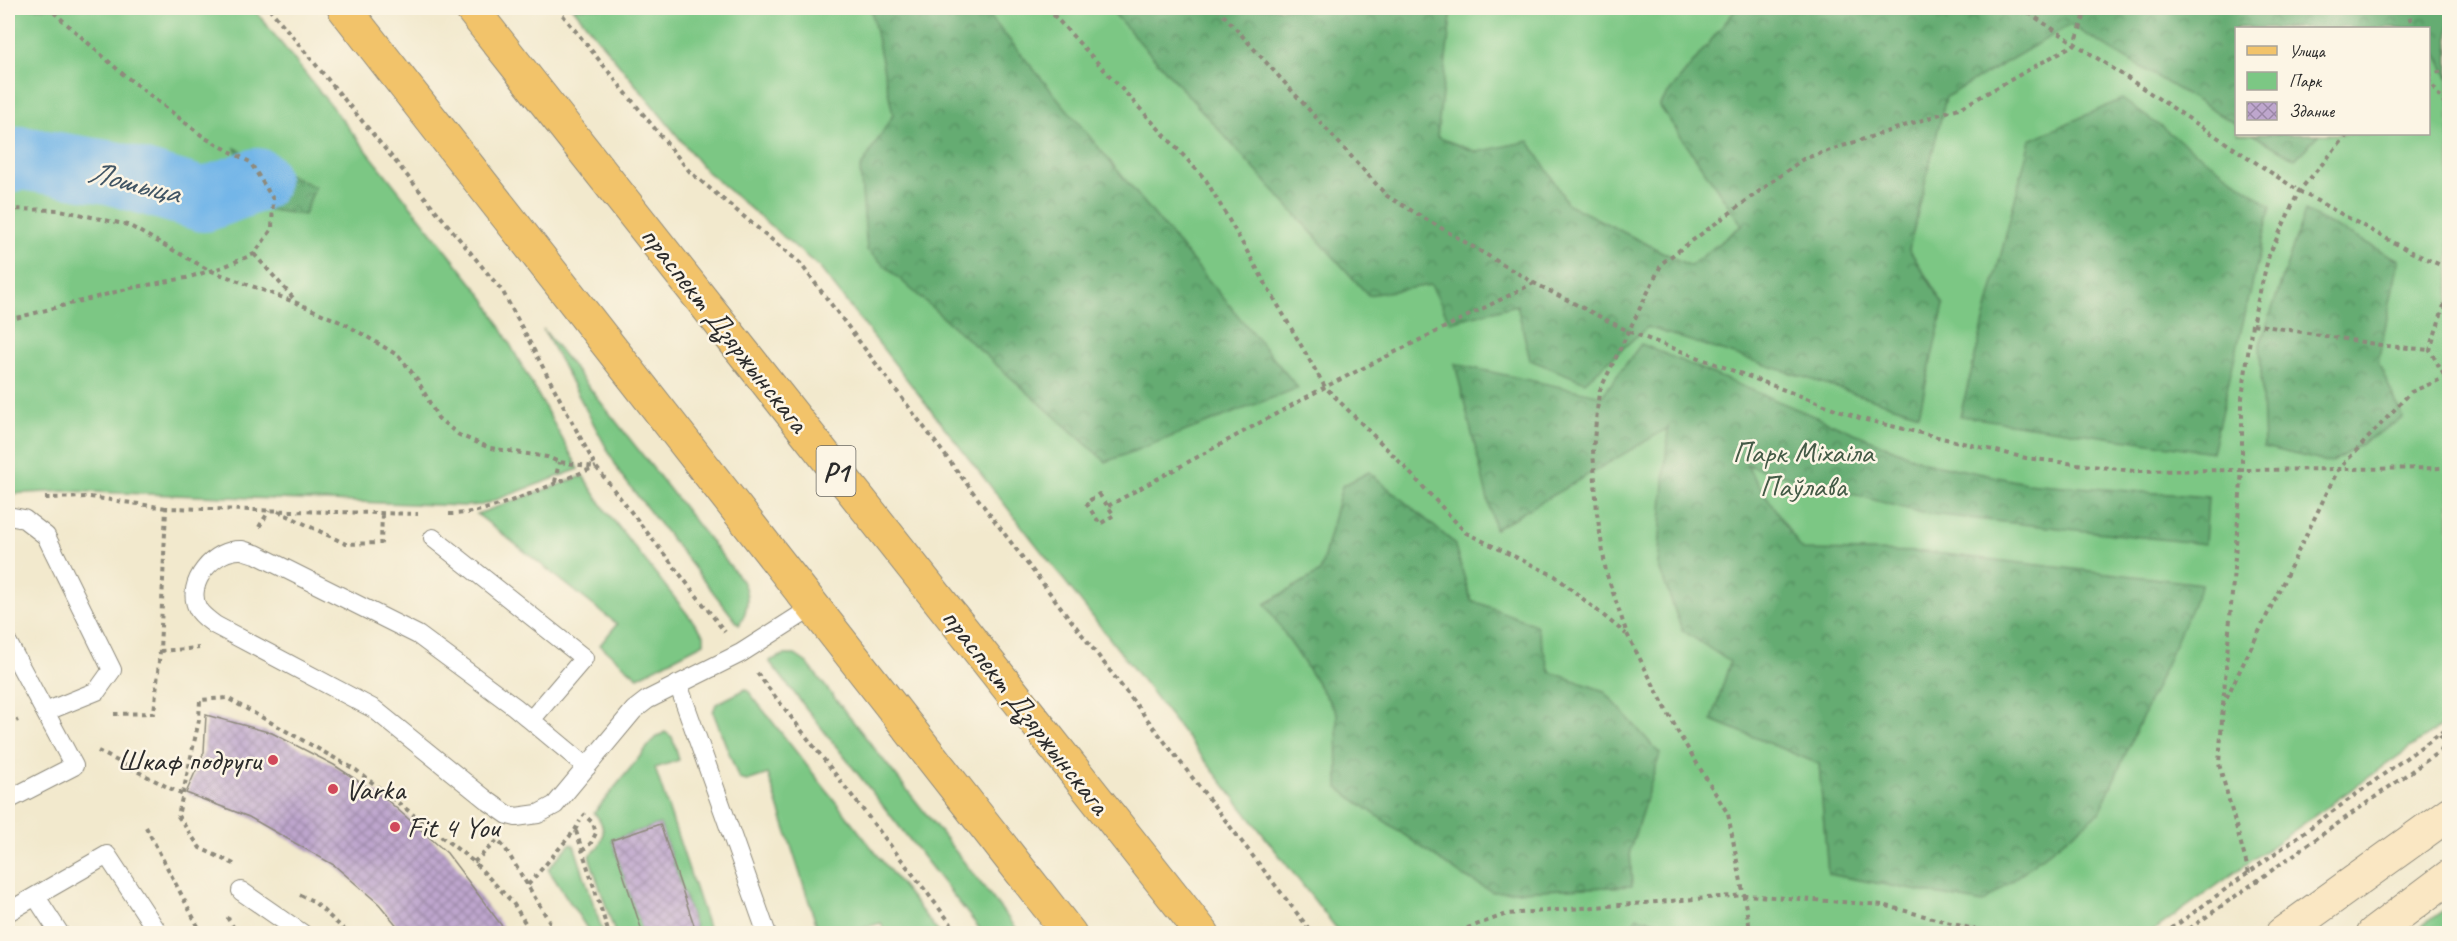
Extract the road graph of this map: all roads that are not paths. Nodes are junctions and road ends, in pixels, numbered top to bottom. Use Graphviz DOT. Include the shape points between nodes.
graph roads {
  1 [pos="344,8"];
  2 [pos="471,8"];
  3 [pos="8,516"];
  4 [pos="433,538"];
  5 [pos="813,607"];
  6 [pos="8,643"];
  7 [pos="678,684"];
  8 [pos="49,720"];
  9 [pos="531,720"];
  10 [pos="587,767"];
  11 [pos="8,800"];
  12 [pos="2450,813"];
  13 [pos="2450,876"];
  14 [pos="241,891"];
  15 [pos="36,897"];
  16 [pos="8,912"];
  17 [pos="60,933"];
  18 [pos="159,933"];
  19 [pos="303,933"];
  20 [pos="767,933"];
  21 [pos="1070,933"];
  22 [pos="1203,933"];
  23 [pos="2282,933"];
  24 [pos="2373,933"];
  1 -- 5 [label="main road"];
  2 -- 22 [label="main road, праспект Дзяржынскага / Р1"];
  3 -- 8 [label="lane" via="24,519 46,536 112,670 98,691"];
  4 -- 9 [label="lane" via="584,658"];
  5 -- 7 [label="lane" via="741,652"];
  5 -- 21 [label="main road"];
  6 -- 8 [label="lane"];
  7 -- 10 [label="lane" via="634,710"];
  7 -- 20 [label="lane"];
  8 -- 11 [label="lane" via="74,766"];
  9 -- 10 [label="lane"];
  9 -- 10 [label="lane" via="418,635 256,554 241,550 212,561 195,588 197,607 215,626 374,709 508,815 527,816 547,810"];
  12 -- 23 [label="main road"];
  13 -- 24 [label="main road"];
  14 -- 19 [label="lane"];
  15 -- 16 [label="lane"];
  15 -- 17 [label="lane"];
  15 -- 18 [label="lane" via="107,855"];
}
